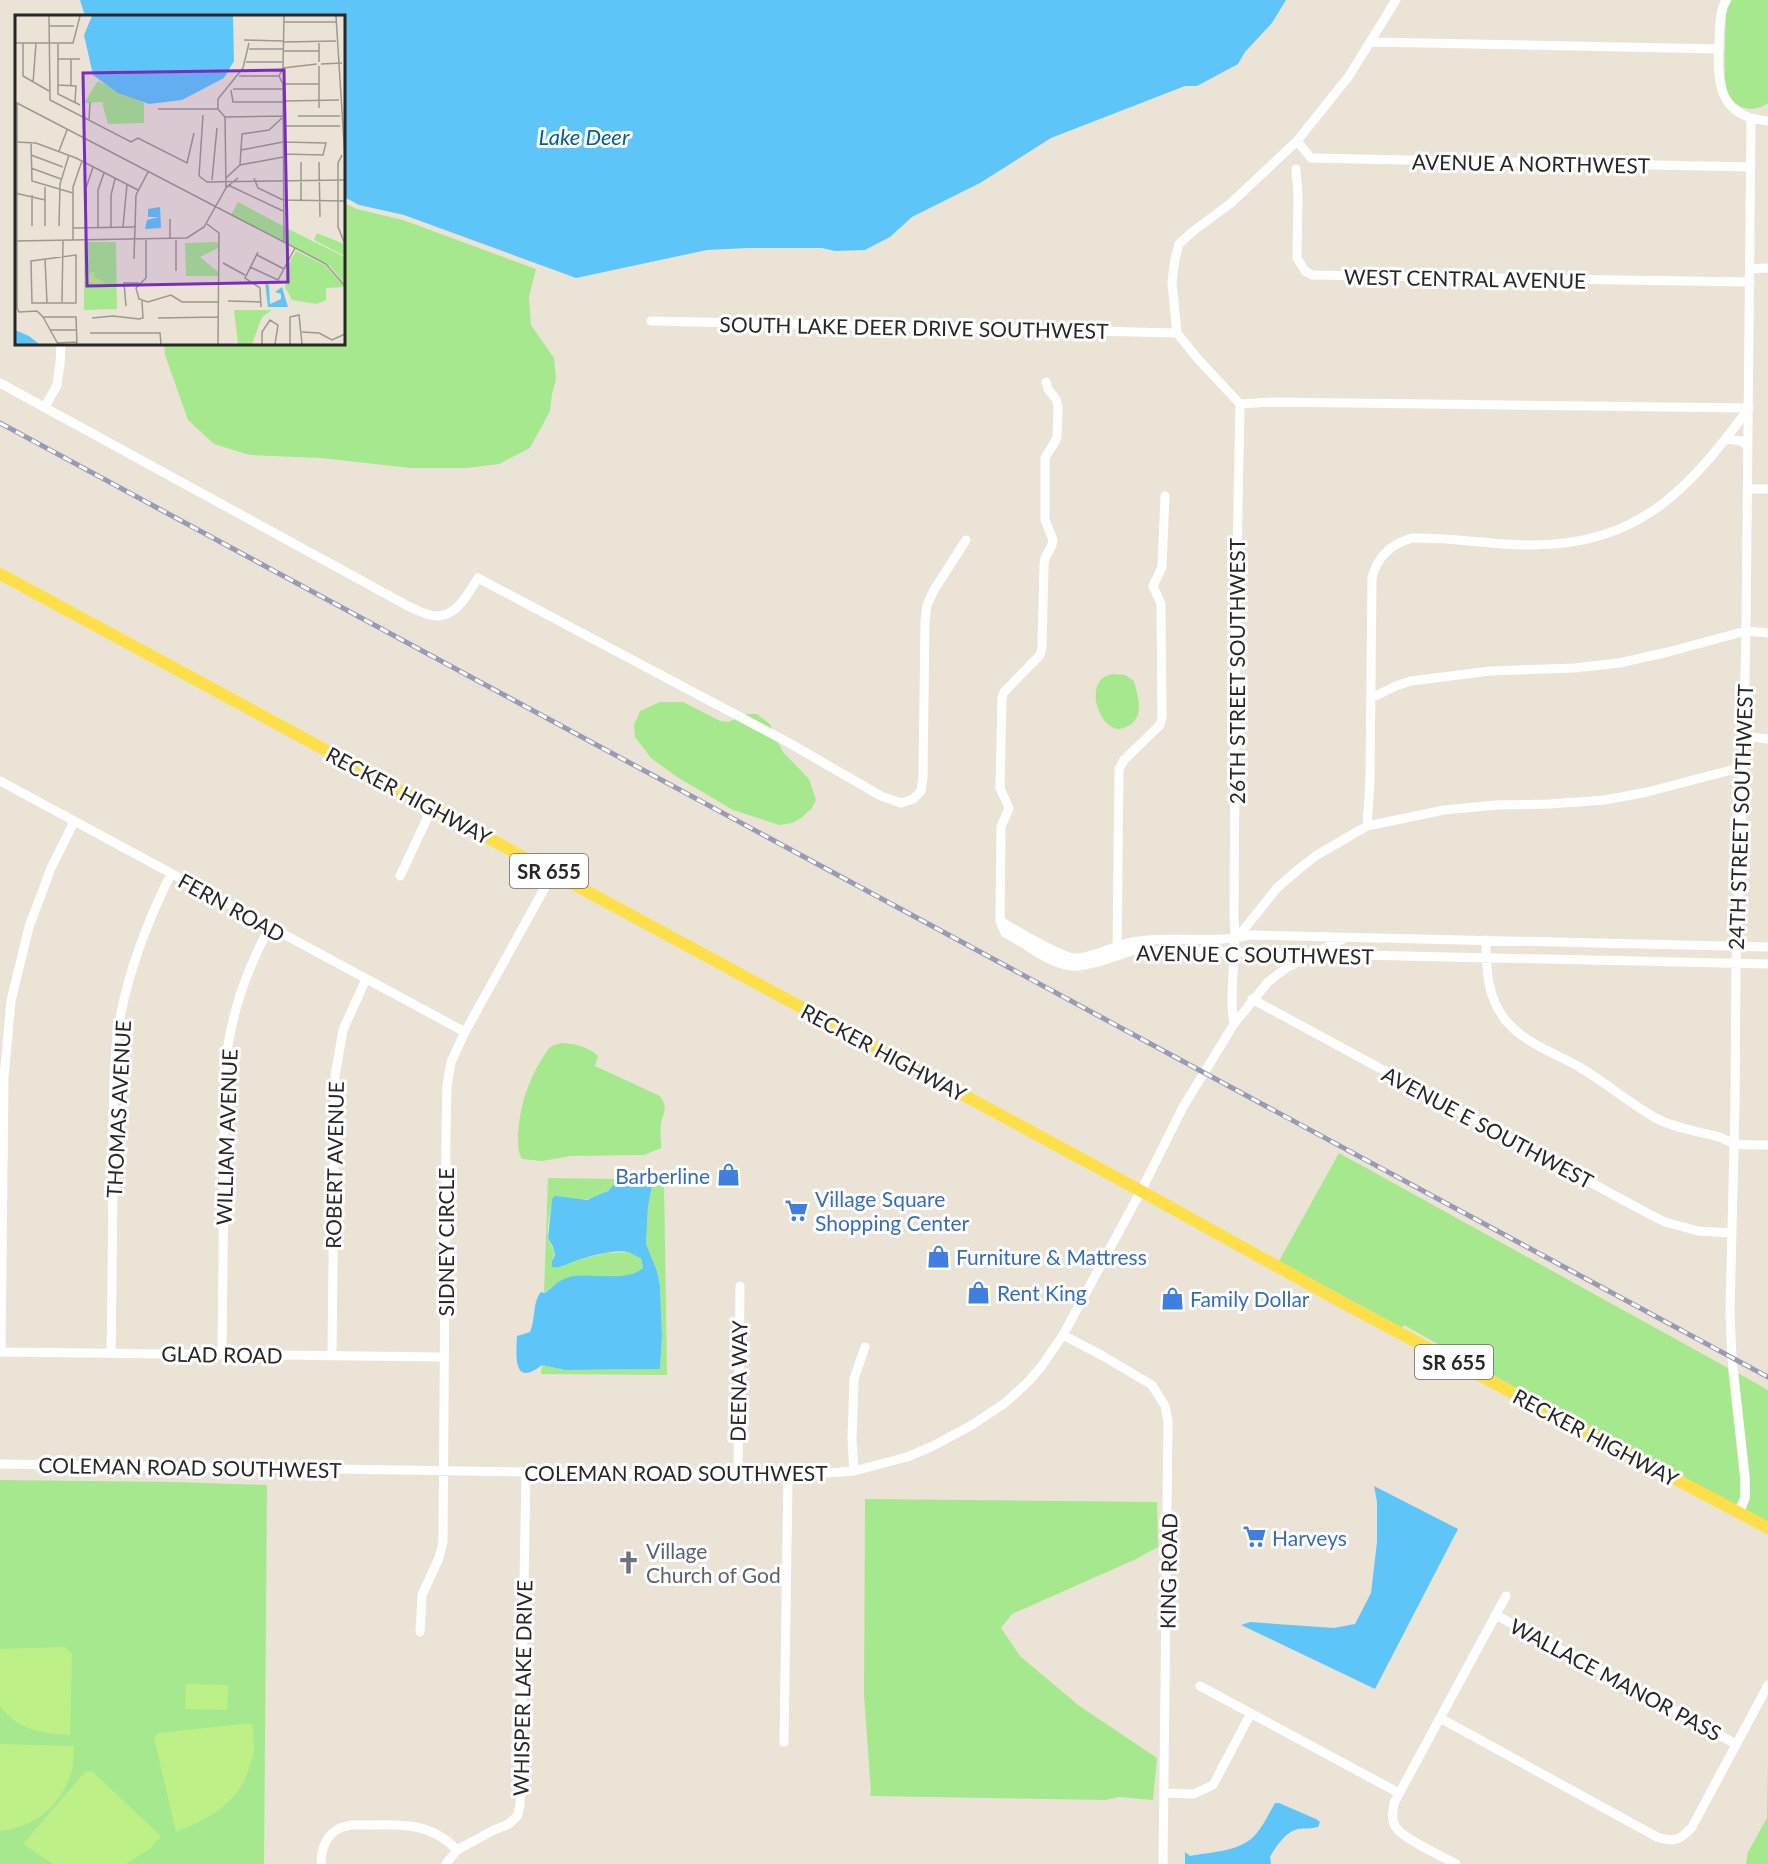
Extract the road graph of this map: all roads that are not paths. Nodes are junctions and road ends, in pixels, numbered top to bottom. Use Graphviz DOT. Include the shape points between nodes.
graph roads {
  1 [pos="1395,0"];
  2 [pos="1726,0"];
  3 [pos="1371,42"];
  4 [pos="1719,49"];
  5 [pos="1751,120"];
  6 [pos="1768,121"];
  7 [pos="1297,141"];
  8 [pos="1311,158"];
  9 [pos="1280,159"];
  10 [pos="1751,167"];
  11 [pos="1296,169"];
  12 [pos="1768,268"];
  13 [pos="1750,269"];
  14 [pos="1750,282"];
  15 [pos="651,321"];
  16 [pos="1177,333"];
  17 [pos="61,345"];
  18 [pos="1046,382"];
  19 [pos="0,383"];
  20 [pos="1240,405"];
  21 [pos="45,407"];
  22 [pos="1749,408"];
  23 [pos="1726,439"];
  24 [pos="1748,446"];
  25 [pos="1748,489"];
  26 [pos="1768,489"];
  27 [pos="1165,496"];
  28 [pos="966,540"];
  29 [pos="0,574"];
  30 [pos="1746,631"];
  31 [pos="1768,633"];
  32 [pos="1371,698"];
  33 [pos="1744,736"];
  34 [pos="1768,739"];
  35 [pos="1743,767"];
  36 [pos="0,782"];
  37 [pos="432,808"];
  38 [pos="74,822"];
  39 [pos="1367,826"];
  40 [pos="553,873"];
  41 [pos="171,874"];
  42 [pos="400,876"];
  43 [pos="269,928"];
  44 [pos="1236,938"];
  45 [pos="1345,938"];
  46 [pos="1486,940"];
  47 [pos="1737,946"];
  48 [pos="1768,947"];
  49 [pos="1117,951"];
  50 [pos="1236,951"];
  51 [pos="1314,955"];
  52 [pos="1486,958"];
  53 [pos="1736,963"];
  54 [pos="1768,964"];
  55 [pos="366,979"];
  56 [pos="1252,999"];
  57 [pos="1234,1024"];
  58 [pos="465,1032"];
  59 [pos="1733,1144"];
  60 [pos="1768,1145"];
  61 [pos="1141,1191"];
  62 [pos="1731,1233"];
  63 [pos="740,1286"];
  64 [pos="1063,1335"];
  65 [pos="865,1347"];
  66 [pos="0,1352"];
  67 [pos="111,1353"];
  68 [pos="222,1354"];
  69 [pos="332,1356"];
  70 [pos="444,1357"];
  71 [pos="0,1464"];
  72 [pos="442,1470"];
  73 [pos="854,1471"];
  74 [pos="526,1472"];
  75 [pos="738,1476"];
  76 [pos="788,1476"];
  77 [pos="1739,1513"];
  78 [pos="1768,1528"];
  79 [pos="1506,1596"];
  80 [pos="1496,1615"];
  81 [pos="420,1632"];
  82 [pos="1768,1685"];
  83 [pos="1200,1686"];
  84 [pos="1251,1713"];
  85 [pos="1440,1718"];
  86 [pos="784,1742"];
  87 [pos="1736,1744"];
  88 [pos="1164,1793"];
  89 [pos="1399,1793"];
  90 [pos="457,1850"];
  91 [pos="321,1864"];
  92 [pos="446,1864"];
  93 [pos="1163,1864"];
  94 [pos="1456,1864"];
  1 -- 3 [label="street"];
  2 -- 4 [label="street" via="1720,15"];
  3 -- 4 [label="street"];
  3 -- 7 [label="street"];
  4 -- 5 [label="street" via="1725,99 1738,114"];
  5 -- 6 [label="street"];
  5 -- 10 [label="street, 24TH STREET SOUTHWEST"];
  7 -- 8 [label="street"];
  7 -- 9 [label="street"];
  8 -- 10 [label="street, AVENUE A NORTHWEST"];
  8 -- 11 [label="street"];
  9 -- 11 [label="street" via="1287,167"];
  9 -- 16 [label="street" via="1179,244 1173,283"];
  10 -- 13 [label="street, 24TH STREET SOUTHWEST"];
  11 -- 14 [label="street, WEST CENTRAL AVENUE" via="1298,258 1305,271 1312,274"];
  12 -- 13 [label="street"];
  13 -- 14 [label="street, 24TH STREET SOUTHWEST"];
  14 -- 22 [label="street, 24TH STREET SOUTHWEST"];
  15 -- 16 [label="street, SOUTH LAKE DEER DRIVE SOUTHWEST"];
  16 -- 20 [label="street"];
  17 -- 21 [label="street" via="57,385"];
  18 -- 49 [label="street, AVENUE C SOUTHWEST" via="1058,406 1056,438 1046,458 1045,520 1053,540 1044,565 1040,655 1002,698 1000,788 1009,808 1001,827 1000,921 1071,958"];
  19 -- 21 [label="street"];
  20 -- 22 [label="street" via="1272,402"];
  20 -- 44 [label="street, 26TH STREET SOUTHWEST"];
  21 -- 28 [label="street" via="408,606 432,616 445,615 458,608 478,578 881,796 901,803 913,799 921,790 923,776 927,605"];
  22 -- 23 [label="street"];
  22 -- 24 [label="street, 24TH STREET SOUTHWEST"];
  23 -- 24 [label="street"];
  23 -- 32 [label="street" via="1666,502 1622,528 1599,536 1569,543 1531,545 1412,538 1389,549 1377,562 1372,578"];
  24 -- 25 [label="street, 24TH STREET SOUTHWEST"];
  25 -- 26 [label="street"];
  25 -- 30 [label="street, 24TH STREET SOUTHWEST"];
  27 -- 49 [label="street" via="1162,567 1153,586 1161,604 1162,717 1160,725 1119,769"];
  29 -- 37 [label="main road, RECKER HIGHWAY / SR 655"];
  30 -- 31 [label="street"];
  30 -- 32 [label="street" via="1619,663 1411,681"];
  30 -- 33 [label="street, 24TH STREET SOUTHWEST"];
  32 -- 39 [label="street"];
  33 -- 34 [label="street"];
  33 -- 35 [label="street, 24TH STREET SOUTHWEST"];
  35 -- 39 [label="street" via="1605,800 1444,810"];
  35 -- 47 [label="street, 24TH STREET SOUTHWEST"];
  36 -- 38 [label="street, FERN ROAD"];
  37 -- 40 [label="main road, RECKER HIGHWAY / SR 655"];
  37 -- 42 [label="street"];
  38 -- 41 [label="street, FERN ROAD"];
  38 -- 66 [label="street" via="33,916 11,1001 3,1077"];
  39 -- 44 [label="street" via="1300,868"];
  40 -- 58 [label="street, SIDNEY CIRCLE"];
  40 -- 61 [label="main road, RECKER HIGHWAY / SR 655"];
  41 -- 43 [label="street, FERN ROAD"];
  41 -- 67 [label="street, THOMAS AVENUE" via="139,945 119,1025 114,1093"];
  43 -- 55 [label="street, FERN ROAD"];
  43 -- 68 [label="street, WILLIAM AVENUE" via="239,996 226,1059"];
  44 -- 45 [label="street, AVENUE C SOUTHWEST"];
  44 -- 49 [label="street, AVENUE C SOUTHWEST" via="1154,939 1128,943"];
  44 -- 50 [label="street"];
  45 -- 46 [label="street, AVENUE C SOUTHWEST"];
  45 -- 51 [label="street, COLEMAN ROAD SOUTHWEST"];
  46 -- 47 [label="street, AVENUE C SOUTHWEST"];
  46 -- 52 [label="street"];
  47 -- 48 [label="street, AVENUE C SOUTHWEST"];
  47 -- 53 [label="street, 24TH STREET SOUTHWEST"];
  49 -- 50 [label="street, AVENUE C SOUTHWEST"];
  50 -- 51 [label="street, AVENUE C SOUTHWEST"];
  50 -- 57 [label="street" via="1231,1010"];
  51 -- 52 [label="street, AVENUE C SOUTHWEST"];
  51 -- 56 [label="street, COLEMAN ROAD SOUTHWEST" via="1286,968"];
  52 -- 53 [label="street, AVENUE C SOUTHWEST"];
  52 -- 59 [label="street" via="1497,1007 1519,1033 1588,1072 1652,1116"];
  53 -- 54 [label="street, AVENUE C SOUTHWEST"];
  53 -- 59 [label="street, 24TH STREET SOUTHWEST"];
  55 -- 58 [label="street, FERN ROAD"];
  55 -- 69 [label="street, ROBERT AVENUE" via="344,1030 335,1076"];
  56 -- 57 [label="street, COLEMAN ROAD SOUTHWEST"];
  56 -- 62 [label="street, AVENUE E SOUTHWEST" via="1665,1222 1698,1231"];
  57 -- 61 [label="street, COLEMAN ROAD SOUTHWEST" via="1183,1107"];
  58 -- 70 [label="street, SIDNEY CIRCLE" via="451,1062 447,1084"];
  59 -- 60 [label="street"];
  59 -- 62 [label="street, 24TH STREET SOUTHWEST"];
  61 -- 64 [label="street, COLEMAN ROAD SOUTHWEST"];
  61 -- 77 [label="main road, RECKER HIGHWAY / SR 655"];
  62 -- 77 [label="street, 24TH STREET SOUTHWEST" via="1732,1358 1745,1478 1745,1498"];
  63 -- 75 [label="street, DEENA WAY"];
  64 -- 73 [label="street, COLEMAN ROAD SOUTHWEST" via="1028,1382 990,1414 933,1446"];
  64 -- 88 [label="street, KING ROAD" via="1152,1385 1165,1406 1168,1420"];
  65 -- 73 [label="street" via="854,1379"];
  66 -- 67 [label="street, GLAD ROAD"];
  67 -- 68 [label="street, GLAD ROAD"];
  68 -- 69 [label="street, GLAD ROAD"];
  69 -- 70 [label="street, GLAD ROAD"];
  70 -- 72 [label="street, SIDNEY CIRCLE"];
  71 -- 72 [label="street, COLEMAN ROAD SOUTHWEST"];
  72 -- 74 [label="street, COLEMAN ROAD SOUTHWEST"];
  72 -- 81 [label="street, SIDNEY CIRCLE" via="442,1549 422,1595"];
  73 -- 76 [label="street, COLEMAN ROAD SOUTHWEST"];
  74 -- 75 [label="street, COLEMAN ROAD SOUTHWEST"];
  74 -- 90 [label="street, WHISPER LAKE DRIVE" via="520,1805 518,1815 509,1824"];
  75 -- 76 [label="street, COLEMAN ROAD SOUTHWEST"];
  76 -- 86 [label="street"];
  77 -- 78 [label="main road, RECKER HIGHWAY / SR 655"];
  79 -- 80 [label="street"];
  80 -- 85 [label="street"];
  80 -- 87 [label="street, WALLACE MANOR PASS"];
  82 -- 87 [label="street"];
  83 -- 84 [label="street"];
  84 -- 88 [label="street" via="1213,1785 1194,1794"];
  84 -- 89 [label="street"];
  85 -- 87 [label="street" via="1668,1841 1684,1836 1692,1827"];
  85 -- 89 [label="street"];
  88 -- 93 [label="street, KING ROAD"];
  89 -- 94 [label="street" via="1393,1811 1395,1826 1402,1834"];
  90 -- 91 [label="street" via="447,1839 426,1828 345,1826 329,1835 322,1848"];
  90 -- 92 [label="street, WHISPER LAKE DRIVE"];
}
